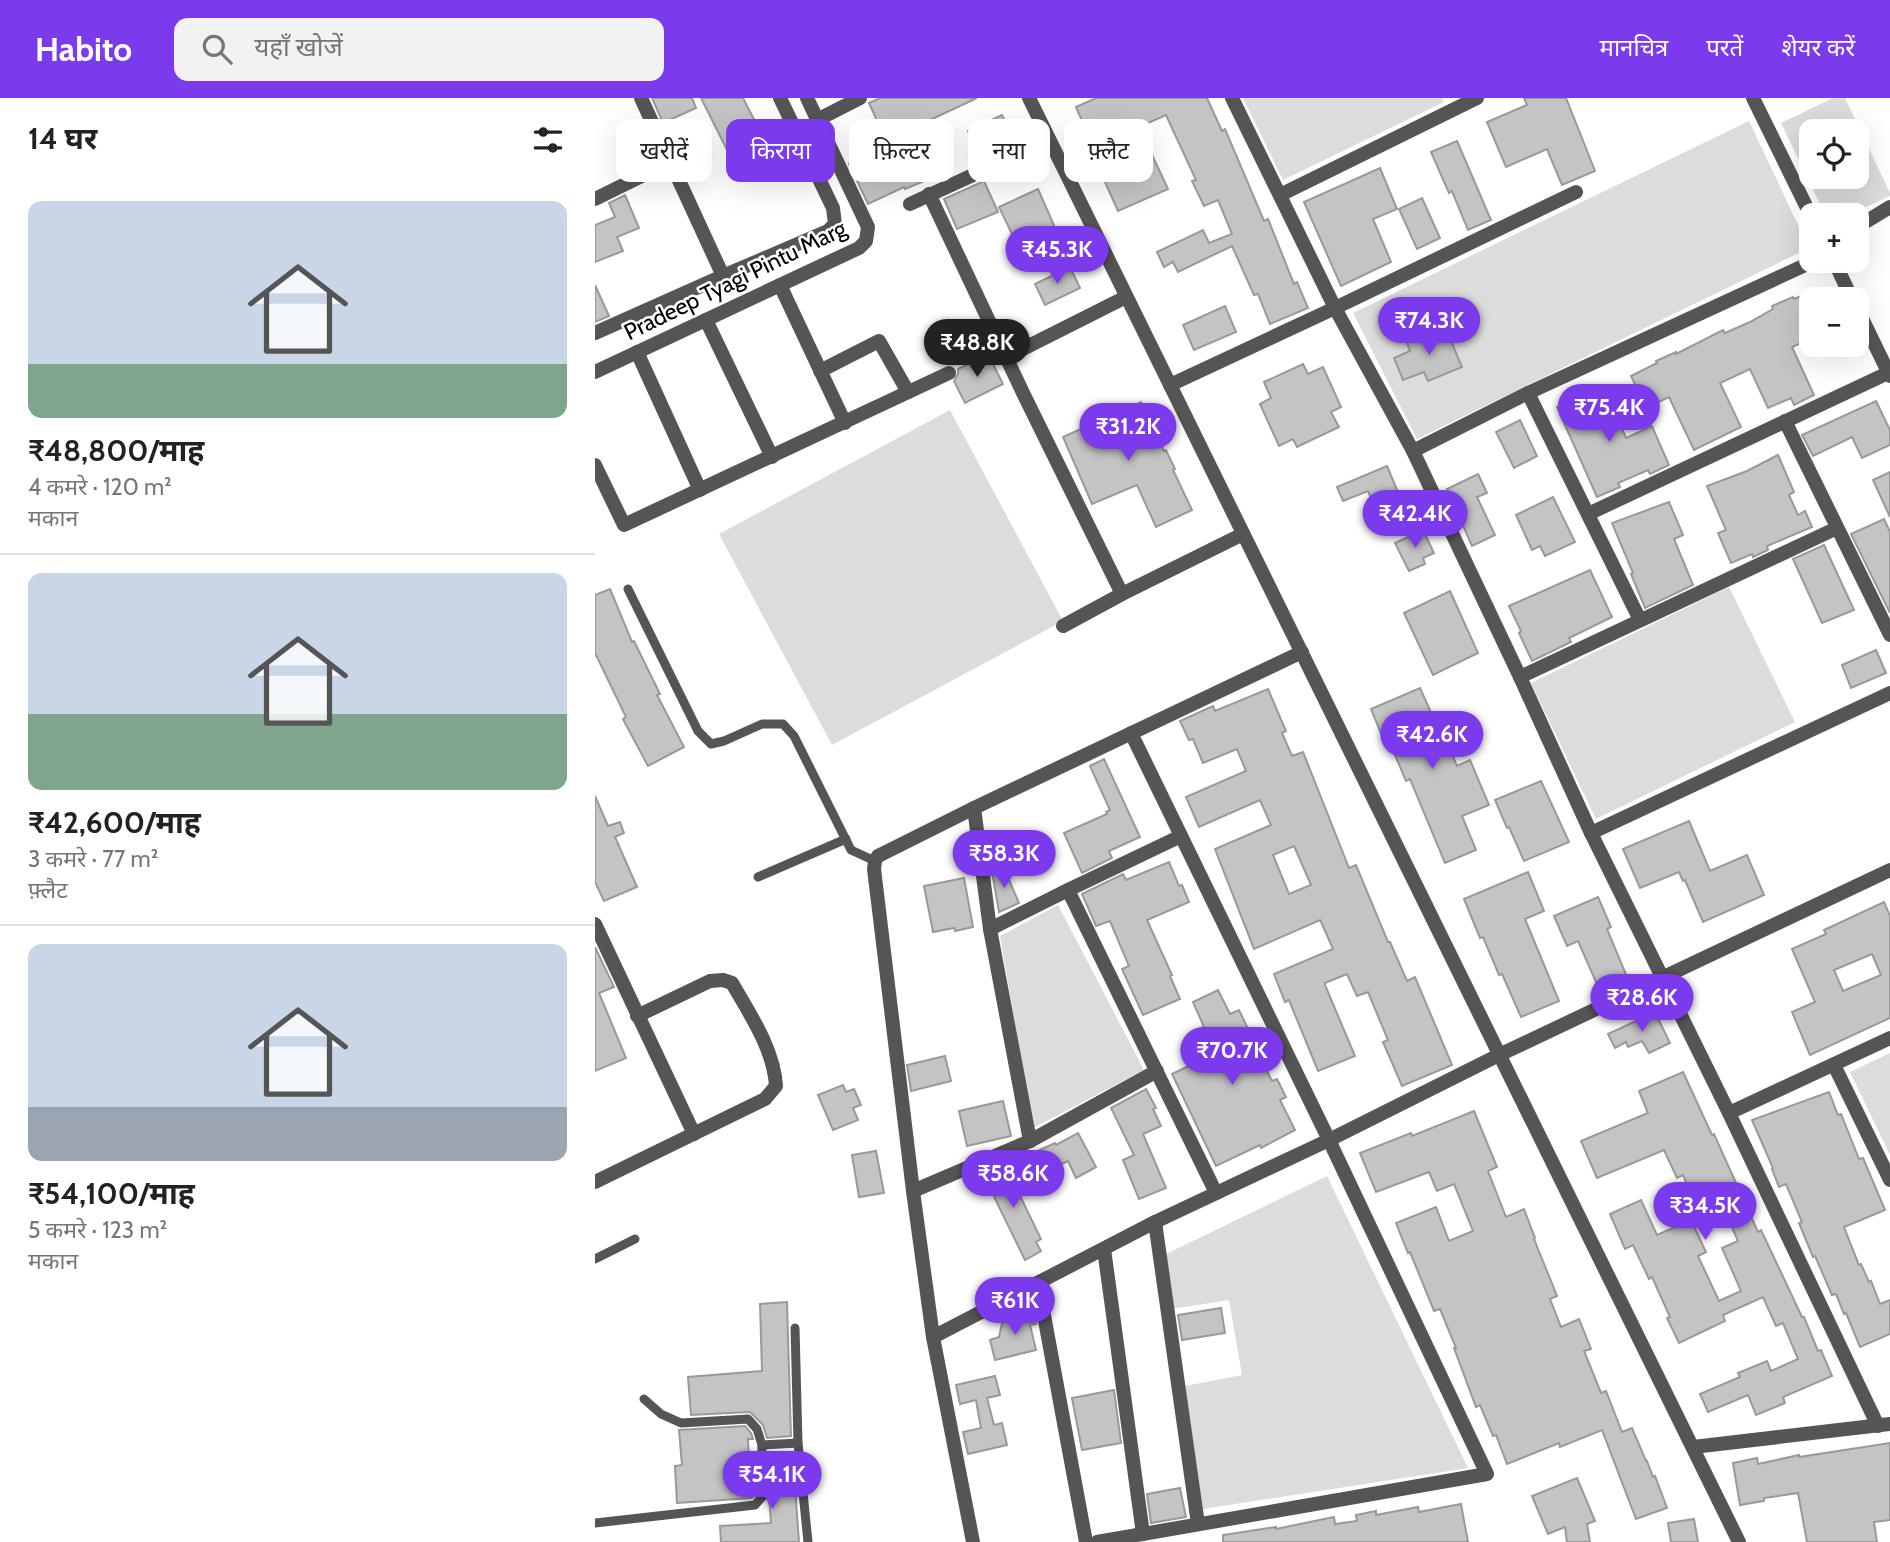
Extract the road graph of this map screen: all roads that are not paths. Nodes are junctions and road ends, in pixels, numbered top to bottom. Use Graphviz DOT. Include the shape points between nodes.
graph roads {
  1 [pos="641,98"];
  2 [pos="780,98"];
  3 [pos="807,98"];
  4 [pos="860,98"];
  5 [pos="1028,98"];
  6 [pos="1232,98"];
  7 [pos="1477,98"];
  8 [pos="1753,98"];
  9 [pos="1456,103"];
  10 [pos="651,119"];
  11 [pos="817,119"];
  12 [pos="819,119"];
  13 [pos="1038,119"];
  14 [pos="1050,142"];
  15 [pos="835,158"];
  16 [pos="968,176"];
  17 [pos="629,182"];
  18 [pos="679,182"];
  19 [pos="1576,192"];
  20 [pos="929,194"];
  21 [pos="1280,195"];
  22 [pos="595,199"];
  23 [pos="1805,203"];
  24 [pos="910,204"];
  25 [pos="1890,207"];
  26 [pos="1869,220"];
  27 [pos="1799,268"];
  28 [pos="723,276"];
  29 [pos="780,285"];
  30 [pos="1126,297"];
  31 [pos="1335,308"];
  32 [pos="706,320"];
  33 [pos="1869,332"];
  34 [pos="595,333"];
  35 [pos="637,352"];
  36 [pos="1007,357"];
  37 [pos="820,370"];
  38 [pos="595,372"];
  39 [pos="949,373"];
  40 [pos="1889,373"];
  41 [pos="1170,385"];
  42 [pos="908,392"];
  43 [pos="1528,393"];
  44 [pos="1785,421"];
  45 [pos="845,423"];
  46 [pos="1413,451"];
  47 [pos="772,457"];
  48 [pos="595,465"];
  49 [pos="700,490"];
  50 [pos="1588,514"];
  51 [pos="1837,528"];
  52 [pos="1243,534"];
  53 [pos="628,589"];
  54 [pos="1122,594"];
  55 [pos="1640,621"];
  56 [pos="1063,626"];
  57 [pos="1890,635"];
  58 [pos="1302,652"];
  59 [pos="1520,677"];
  60 [pos="1890,693"];
  61 [pos="1131,733"];
  62 [pos="974,807"];
  63 [pos="1591,833"];
  64 [pos="1181,836"];
  65 [pos="846,839"];
  66 [pos="875,861"];
  67 [pos="1890,870"];
  68 [pos="758,877"];
  69 [pos="1068,890"];
  70 [pos="595,924"];
  71 [pos="990,929"];
  72 [pos="1663,978"];
  73 [pos="637,1016"];
  74 [pos="1890,1038"];
  75 [pos="1499,1055"];
  76 [pos="1834,1065"];
  77 [pos="1157,1071"];
  78 [pos="1729,1113"];
  79 [pos="694,1134"];
  80 [pos="1329,1140"];
  81 [pos="1030,1141"];
  82 [pos="1890,1180"];
  83 [pos="595,1182"];
  84 [pos="913,1191"];
  85 [pos="1216,1193"];
  86 [pos="1156,1222"];
  87 [pos="635,1239"];
  88 [pos="1104,1249"];
  89 [pos="595,1259"];
  90 [pos="1038,1283"];
  91 [pos="795,1328"];
  92 [pos="933,1337"];
  93 [pos="644,1399"];
  94 [pos="1884,1425"];
  95 [pos="799,1443"];
  96 [pos="762,1445"];
  97 [pos="1692,1447"];
  98 [pos="595,1523"];
  99 [pos="1198,1524"];
  100 [pos="1143,1534"];
  101 [pos="808,1542"];
  102 [pos="973,1542"];
  103 [pos="1086,1542"];
  104 [pos="1097,1542"];
  105 [pos="1739,1542"];
  1 -- 10 [label="street"];
  2 -- 28 [label="street" via="834,208 835,224"];
  3 -- 11 [label="street, Pradeep Tyagi Pintu Marg"];
  4 -- 12 [label="street"];
  5 -- 13 [label="street"];
  6 -- 21 [label="street"];
  7 -- 9 [label="street"];
  8 -- 23 [label="street"];
  9 -- 21 [label="street"];
  14 -- 30 [label="street"];
  15 -- 29 [label="street, Pradeep Tyagi Pintu Marg" via="868,228 866,241"];
  16 -- 20 [label="street"];
  17 -- 22 [label="street"];
  18 -- 28 [label="street"];
  19 -- 31 [label="street"];
  20 -- 24 [label="street"];
  20 -- 36 [label="street"];
  21 -- 31 [label="street"];
  25 -- 26 [label="street"];
  27 -- 43 [label="street"];
  28 -- 34 [label="street"];
  29 -- 32 [label="street, Pradeep Tyagi Pintu Marg"];
  29 -- 37 [label="street"];
  30 -- 36 [label="street"];
  30 -- 41 [label="street"];
  31 -- 41 [label="street"];
  31 -- 46 [label="street"];
  32 -- 35 [label="street, Pradeep Tyagi Pintu Marg"];
  32 -- 47 [label="street"];
  33 -- 40 [label="street"];
  35 -- 38 [label="street, Pradeep Tyagi Pintu Marg"];
  35 -- 49 [label="street"];
  36 -- 54 [label="street"];
  37 -- 42 [label="street" via="879,341"];
  37 -- 45 [label="street"];
  39 -- 42 [label="street"];
  40 -- 44 [label="street"];
  41 -- 52 [label="street"];
  42 -- 45 [label="street"];
  43 -- 46 [label="street"];
  43 -- 50 [label="street"];
  44 -- 50 [label="street"];
  44 -- 51 [label="street"];
  45 -- 47 [label="street"];
  46 -- 59 [label="street"];
  47 -- 49 [label="street"];
  48 -- 49 [label="street" via="624,525"];
  50 -- 55 [label="street"];
  51 -- 55 [label="street"];
  51 -- 57 [label="street"];
  52 -- 54 [label="street"];
  52 -- 58 [label="street"];
  53 -- 65 [label="lane" via="698,731 711,744 762,724 783,724 794,736"];
  54 -- 56 [label="street"];
  55 -- 59 [label="street"];
  58 -- 61 [label="street"];
  58 -- 75 [label="street"];
  59 -- 63 [label="street"];
  60 -- 63 [label="street"];
  61 -- 62 [label="street"];
  61 -- 64 [label="street"];
  62 -- 66 [label="street"];
  62 -- 71 [label="street"];
  63 -- 72 [label="street"];
  64 -- 69 [label="street"];
  64 -- 80 [label="street"];
  65 -- 66 [label="lane" via="851,850"];
  65 -- 68 [label="lane"];
  66 -- 84 [label="street"];
  67 -- 72 [label="street"];
  69 -- 71 [label="street"];
  69 -- 77 [label="street"];
  70 -- 73 [label="street"];
  71 -- 81 [label="street"];
  72 -- 75 [label="street"];
  72 -- 78 [label="street"];
  73 -- 79 [label="street"];
  73 -- 79 [label="street" via="711,981 723,980 732,984 763,1042 775,1070 776,1086 765,1099"];
  74 -- 76 [label="street"];
  75 -- 80 [label="street"];
  75 -- 97 [label="street"];
  76 -- 78 [label="street"];
  76 -- 82 [label="street"];
  77 -- 81 [label="street"];
  77 -- 85 [label="street"];
  78 -- 94 [label="street"];
  79 -- 83 [label="street"];
  80 -- 85 [label="street"];
  80 -- 99 [label="street" via="1487,1474"];
  81 -- 84 [label="street"];
  84 -- 92 [label="street"];
  85 -- 86 [label="street"];
  86 -- 88 [label="street"];
  86 -- 99 [label="street"];
  87 -- 89 [label="lane"];
  88 -- 90 [label="street"];
  88 -- 100 [label="street"];
  90 -- 92 [label="street"];
  90 -- 103 [label="street"];
  91 -- 95 [label="lane"];
  92 -- 102 [label="street"];
  93 -- 96 [label="lane" via="681,1423 748,1419"];
  94 -- 97 [label="street"];
  95 -- 96 [label="lane"];
  95 -- 101 [label="lane"];
  96 -- 98 [label="lane" via="762,1497 755,1505"];
  97 -- 105 [label="street"];
  99 -- 100 [label="street"];
  100 -- 104 [label="street"];
}
